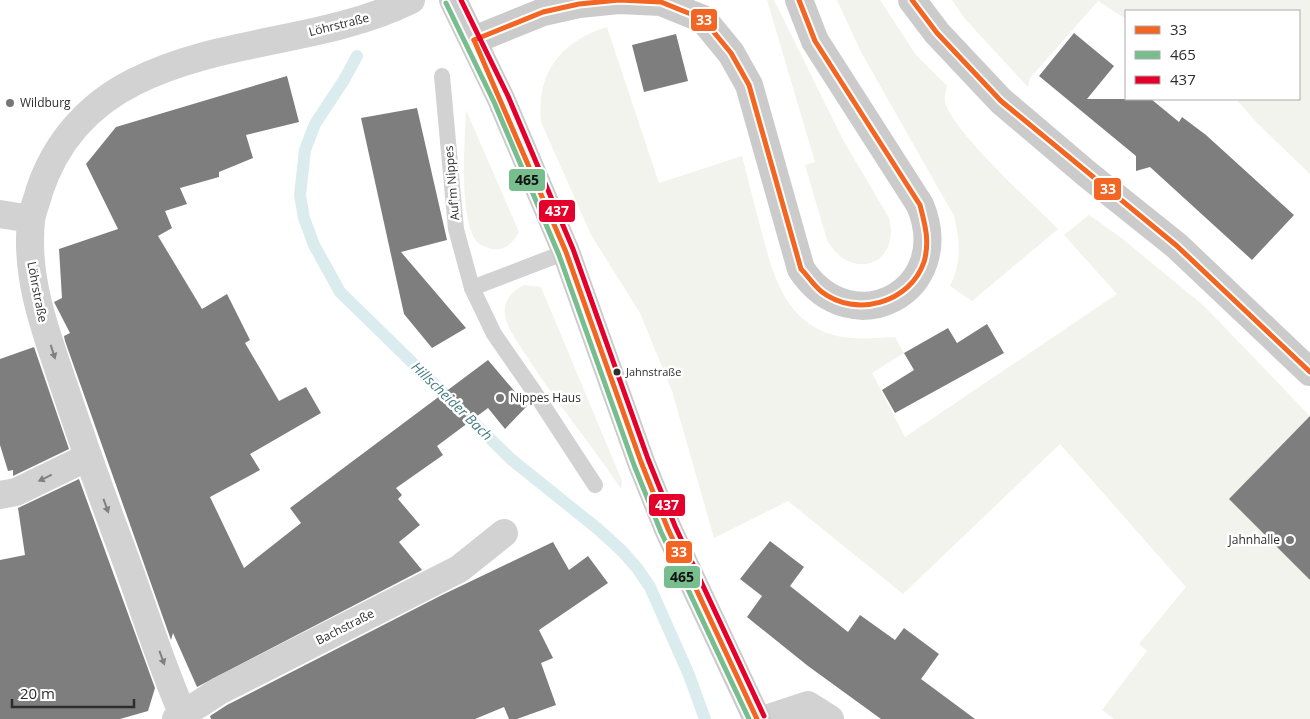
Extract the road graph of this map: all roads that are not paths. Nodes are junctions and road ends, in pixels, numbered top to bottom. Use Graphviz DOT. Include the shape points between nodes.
graph roads {
  1 [pos="411,0"];
  2 [pos="453,0"];
  3 [pos="799,0"];
  4 [pos="912,0"];
  5 [pos="474,40"];
  6 [pos="442,76"];
  7 [pos="0,214"];
  8 [pos="31,219"];
  9 [pos="566,252"];
  10 [pos="472,288"];
  11 [pos="1310,372"];
  12 [pos="88,457"];
  13 [pos="595,485"];
  14 [pos="0,495"];
  15 [pos="504,533"];
  16 [pos="182,718"];
  17 [pos="756,719"];
  18 [pos="766,719"];
  19 [pos="830,719"];
  1 -- 8 [label="street, Löhrstraße" via="381,14 345,24 194,59 134,82 91,110 66,138 45,175"];
  2 -- 5 [label="street"];
  3 -- 5 [label="street" via="815,41 920,205 927,221 929,237 924,265 904,291 884,302 864,306 841,303 810,283 801,269 749,84 731,53 702,19 661,2 619,0 543,12"];
  4 -- 11 [label="street" via="937,33 1001,101 1177,246"];
  5 -- 9 [label="street"];
  6 -- 10 [label="lane, Auf'm Nippes" via="456,229"];
  7 -- 8 [label="street"];
  8 -- 12 [label="street, Löhrstraße, one-way" via="30,268 39,312"];
  9 -- 10 [label="lane"];
  9 -- 17 [label="street" via="611,382 665,520"];
  10 -- 13 [label="lane, Auf'm Nippes" via="494,334"];
  12 -- 14 [label="street, one-way" via="16,492"];
  12 -- 16 [label="street, Löhrstraße, one-way"];
  15 -- 16 [label="street, Bachstraße" via="459,569 219,691"];
  18 -- 19 [label="street" via="808,705"];
}
